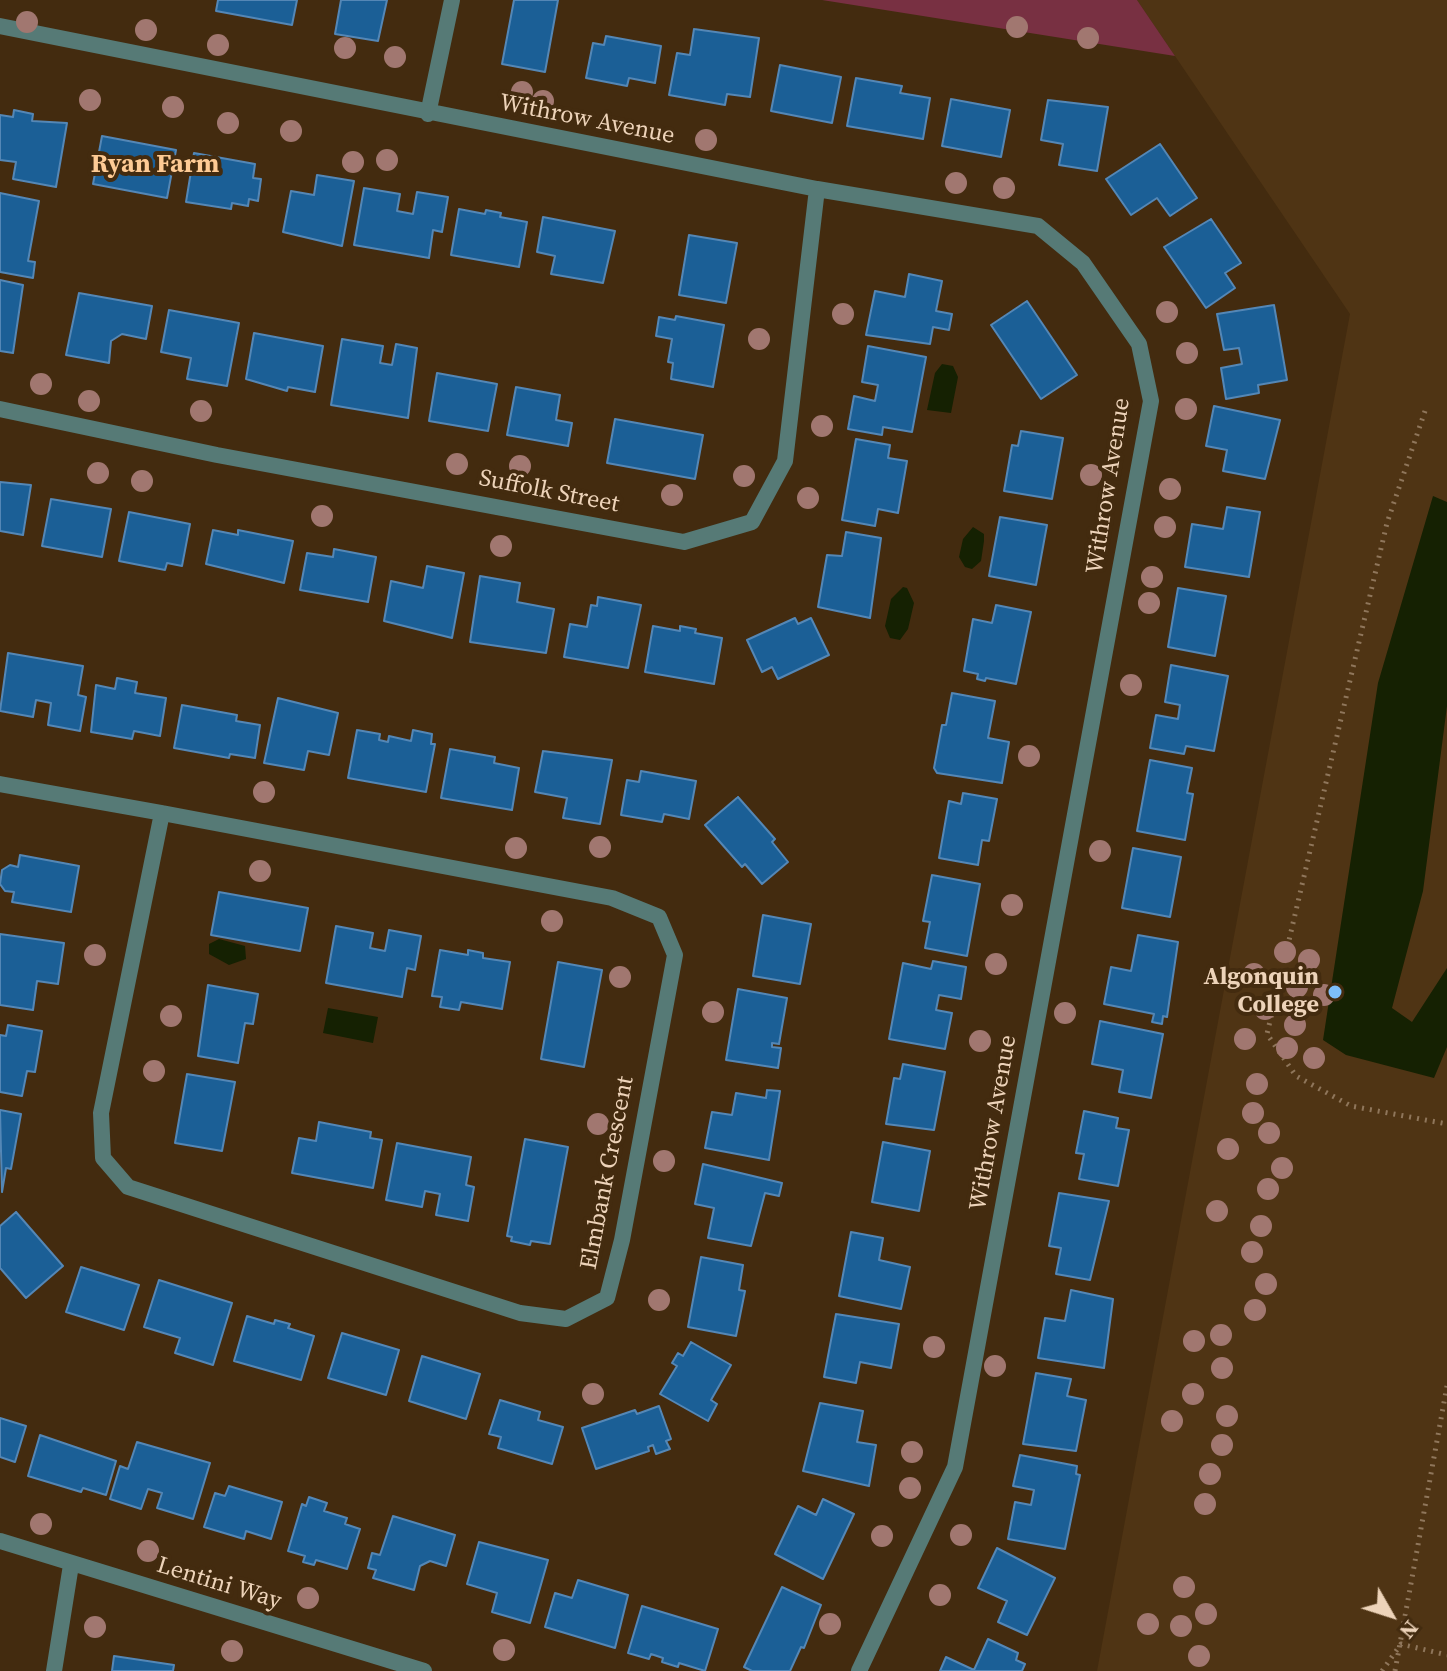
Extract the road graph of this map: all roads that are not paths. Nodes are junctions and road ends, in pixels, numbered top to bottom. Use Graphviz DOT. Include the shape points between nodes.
graph roads {
  1 [pos="452,0"];
  2 [pos="0,26"];
  3 [pos="428,114"];
  4 [pos="817,189"];
  5 [pos="0,409"];
  6 [pos="0,784"];
  7 [pos="162,813"];
  8 [pos="0,1541"];
  9 [pos="71,1565"];
  10 [pos="416,1670"];
  11 [pos="54,1671"];
  12 [pos="859,1671"];
  1 -- 3 [label="street"];
  2 -- 3 [label="street, Withrow Avenue"];
  3 -- 4 [label="street, Withrow Avenue"];
  4 -- 5 [label="street, Suffolk Street" via="785,461 752,522 684,542"];
  4 -- 12 [label="street, Withrow Avenue" via="1038,226 1083,263 1139,344 1151,401 955,1467"];
  6 -- 7 [label="street, Elmbank Crescent"];
  7 -- 7 [label="street, Elmbank Crescent" via="101,1113 103,1158 128,1187 520,1313 566,1319 607,1298 675,955 659,917 612,898"];
  8 -- 9 [label="street, Lentini Way"];
  9 -- 10 [label="street, Lentini Way"];
  9 -- 11 [label="street"];
}
